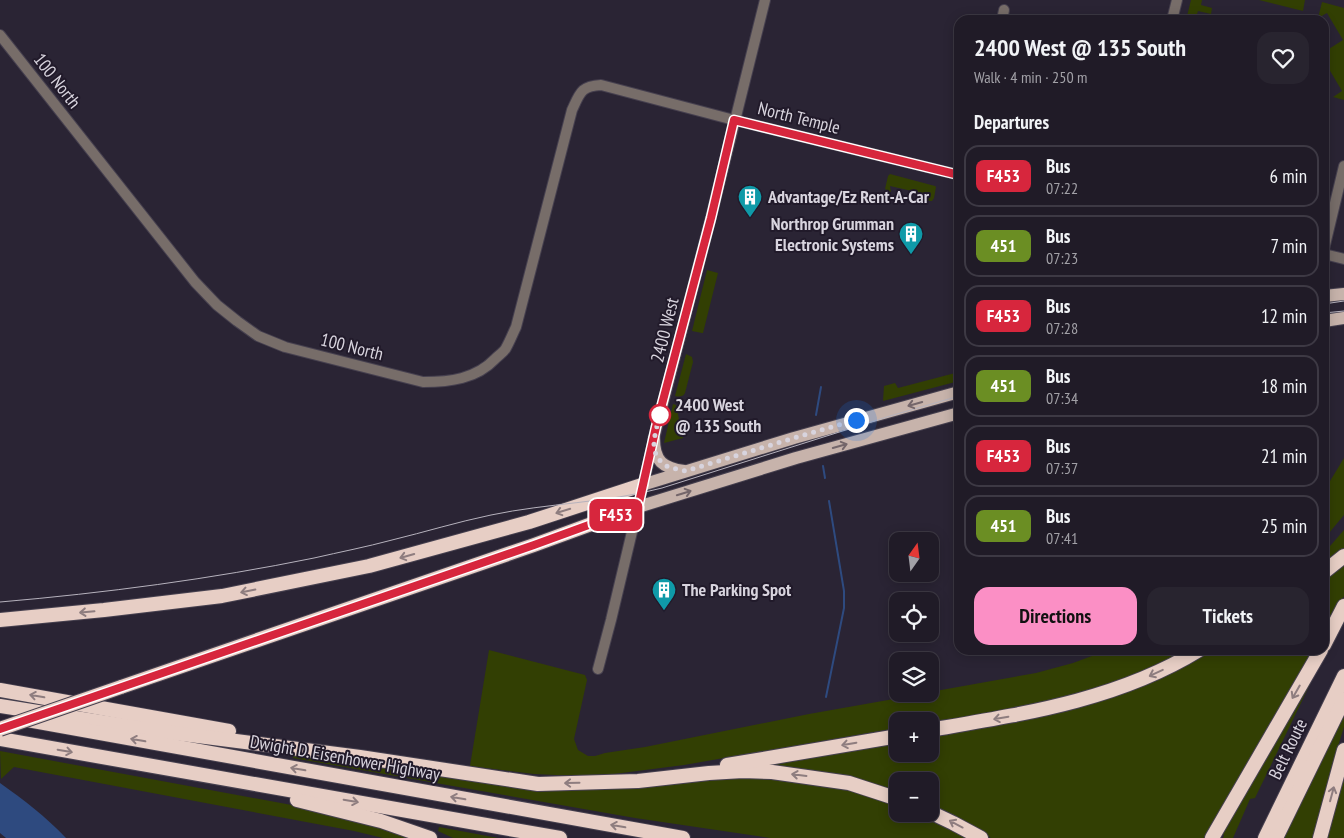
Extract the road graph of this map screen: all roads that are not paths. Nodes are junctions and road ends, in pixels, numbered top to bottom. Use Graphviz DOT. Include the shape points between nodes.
graph roads {
  1 [pos="765,0"];
  2 [pos="1176,0"];
  3 [pos="1173,15"];
  4 [pos="0,35"];
  5 [pos="631,94"];
  6 [pos="734,120"];
  7 [pos="1344,166"];
  8 [pos="954,174"];
  9 [pos="1329,228"];
  10 [pos="1329,255"];
  11 [pos="1344,259"];
  12 [pos="1344,294"];
  13 [pos="1329,296"];
  14 [pos="1344,318"];
  15 [pos="1329,320"];
  16 [pos="954,393"];
  17 [pos="954,414"];
  18 [pos="654,440"];
  19 [pos="686,471"];
  20 [pos="642,484"];
  21 [pos="638,507"];
  22 [pos="1344,556"];
  23 [pos="1329,568"];
  24 [pos="1344,606"];
  25 [pos="0,620"];
  26 [pos="1329,637"];
  27 [pos="1189,655"];
  28 [pos="1318,655"];
  29 [pos="598,669"];
  30 [pos="1344,676"];
  31 [pos="0,690"];
  32 [pos="1344,699"];
  33 [pos="0,706"];
  34 [pos="0,715"];
  35 [pos="939,728"];
  36 [pos="0,729"];
  37 [pos="889,737"];
  38 [pos="0,739"];
  39 [pos="1344,750"];
  40 [pos="360,757"];
  41 [pos="182,772"];
  42 [pos="638,781"];
  43 [pos="889,796"];
  44 [pos="939,816"];
  45 [pos="513,830"];
  46 [pos="430,838"];
  47 [pos="546,838"];
  48 [pos="560,838"];
  49 [pos="683,838"];
  50 [pos="980,838"];
  51 [pos="1212,838"];
  52 [pos="1265,838"];
  53 [pos="1276,838"];
  54 [pos="1320,838"];
  1 -- 6 [label="street, 2400 West"];
  2 -- 3 [label="street"];
  4 -- 5 [label="street, 100 North" via="195,282 230,316 258,336 285,347 423,382 462,379 489,366 506,349 519,318 572,110 579,95 590,86 601,85"];
  5 -- 6 [label="street, North Temple"];
  6 -- 8 [label="street, North Temple"];
  6 -- 18 [label="street, 2400 West"];
  7 -- 9 [label="street"];
  10 -- 11 [label="street"];
  12 -- 13 [label="main road"];
  14 -- 15 [label="main road"];
  16 -- 19 [label="main road, one-way"];
  21 -- 17 [label="main road, one-way" via="796,458"];
  18 -- 19 [label="main road" via="655,453 660,461 672,469"];
  18 -- 20 [label="street, 2400 West"];
  19 -- 20 [label="main road"];
  20 -- 21 [label="street, 2400 West"];
  20 -- 25 [label="highway, one-way" via="529,522 369,566 222,596"];
  21 -- 29 [label="street, 2400 West"];
  21 -- 36 [label="highway, bridge"];
  22 -- 23 [label="highway"];
  24 -- 26 [label="highway"];
  27 -- 35 [label="highway, one-way" via="1107,693 1028,713"];
  28 -- 51 [label="highway, one-way"];
  30 -- 52 [label="highway, Belt Route"];
  40 -- 31 [label="highway, one-way"];
  32 -- 53 [label="highway, Belt Route"];
  33 -- 40 [label="highway" via="151,730"];
  49 -- 34 [label="highway, Dwight D. Eisenhower Highway, one-way"];
  37 -- 42 [label="highway, one-way"];
  38 -- 41 [label="highway, one-way"];
  54 -- 39 [label="highway, one-way"];
  42 -- 40 [label="highway, one-way" via="538,784"];
  41 -- 45 [label="highway, one-way"];
  41 -- 46 [label="highway" via="381,821"];
  43 -- 42 [label="highway, one-way" via="849,783 772,772 743,771"];
  50 -- 44 [label="highway, one-way"];
  45 -- 47 [label="highway"];
  45 -- 48 [label="highway"];
}
